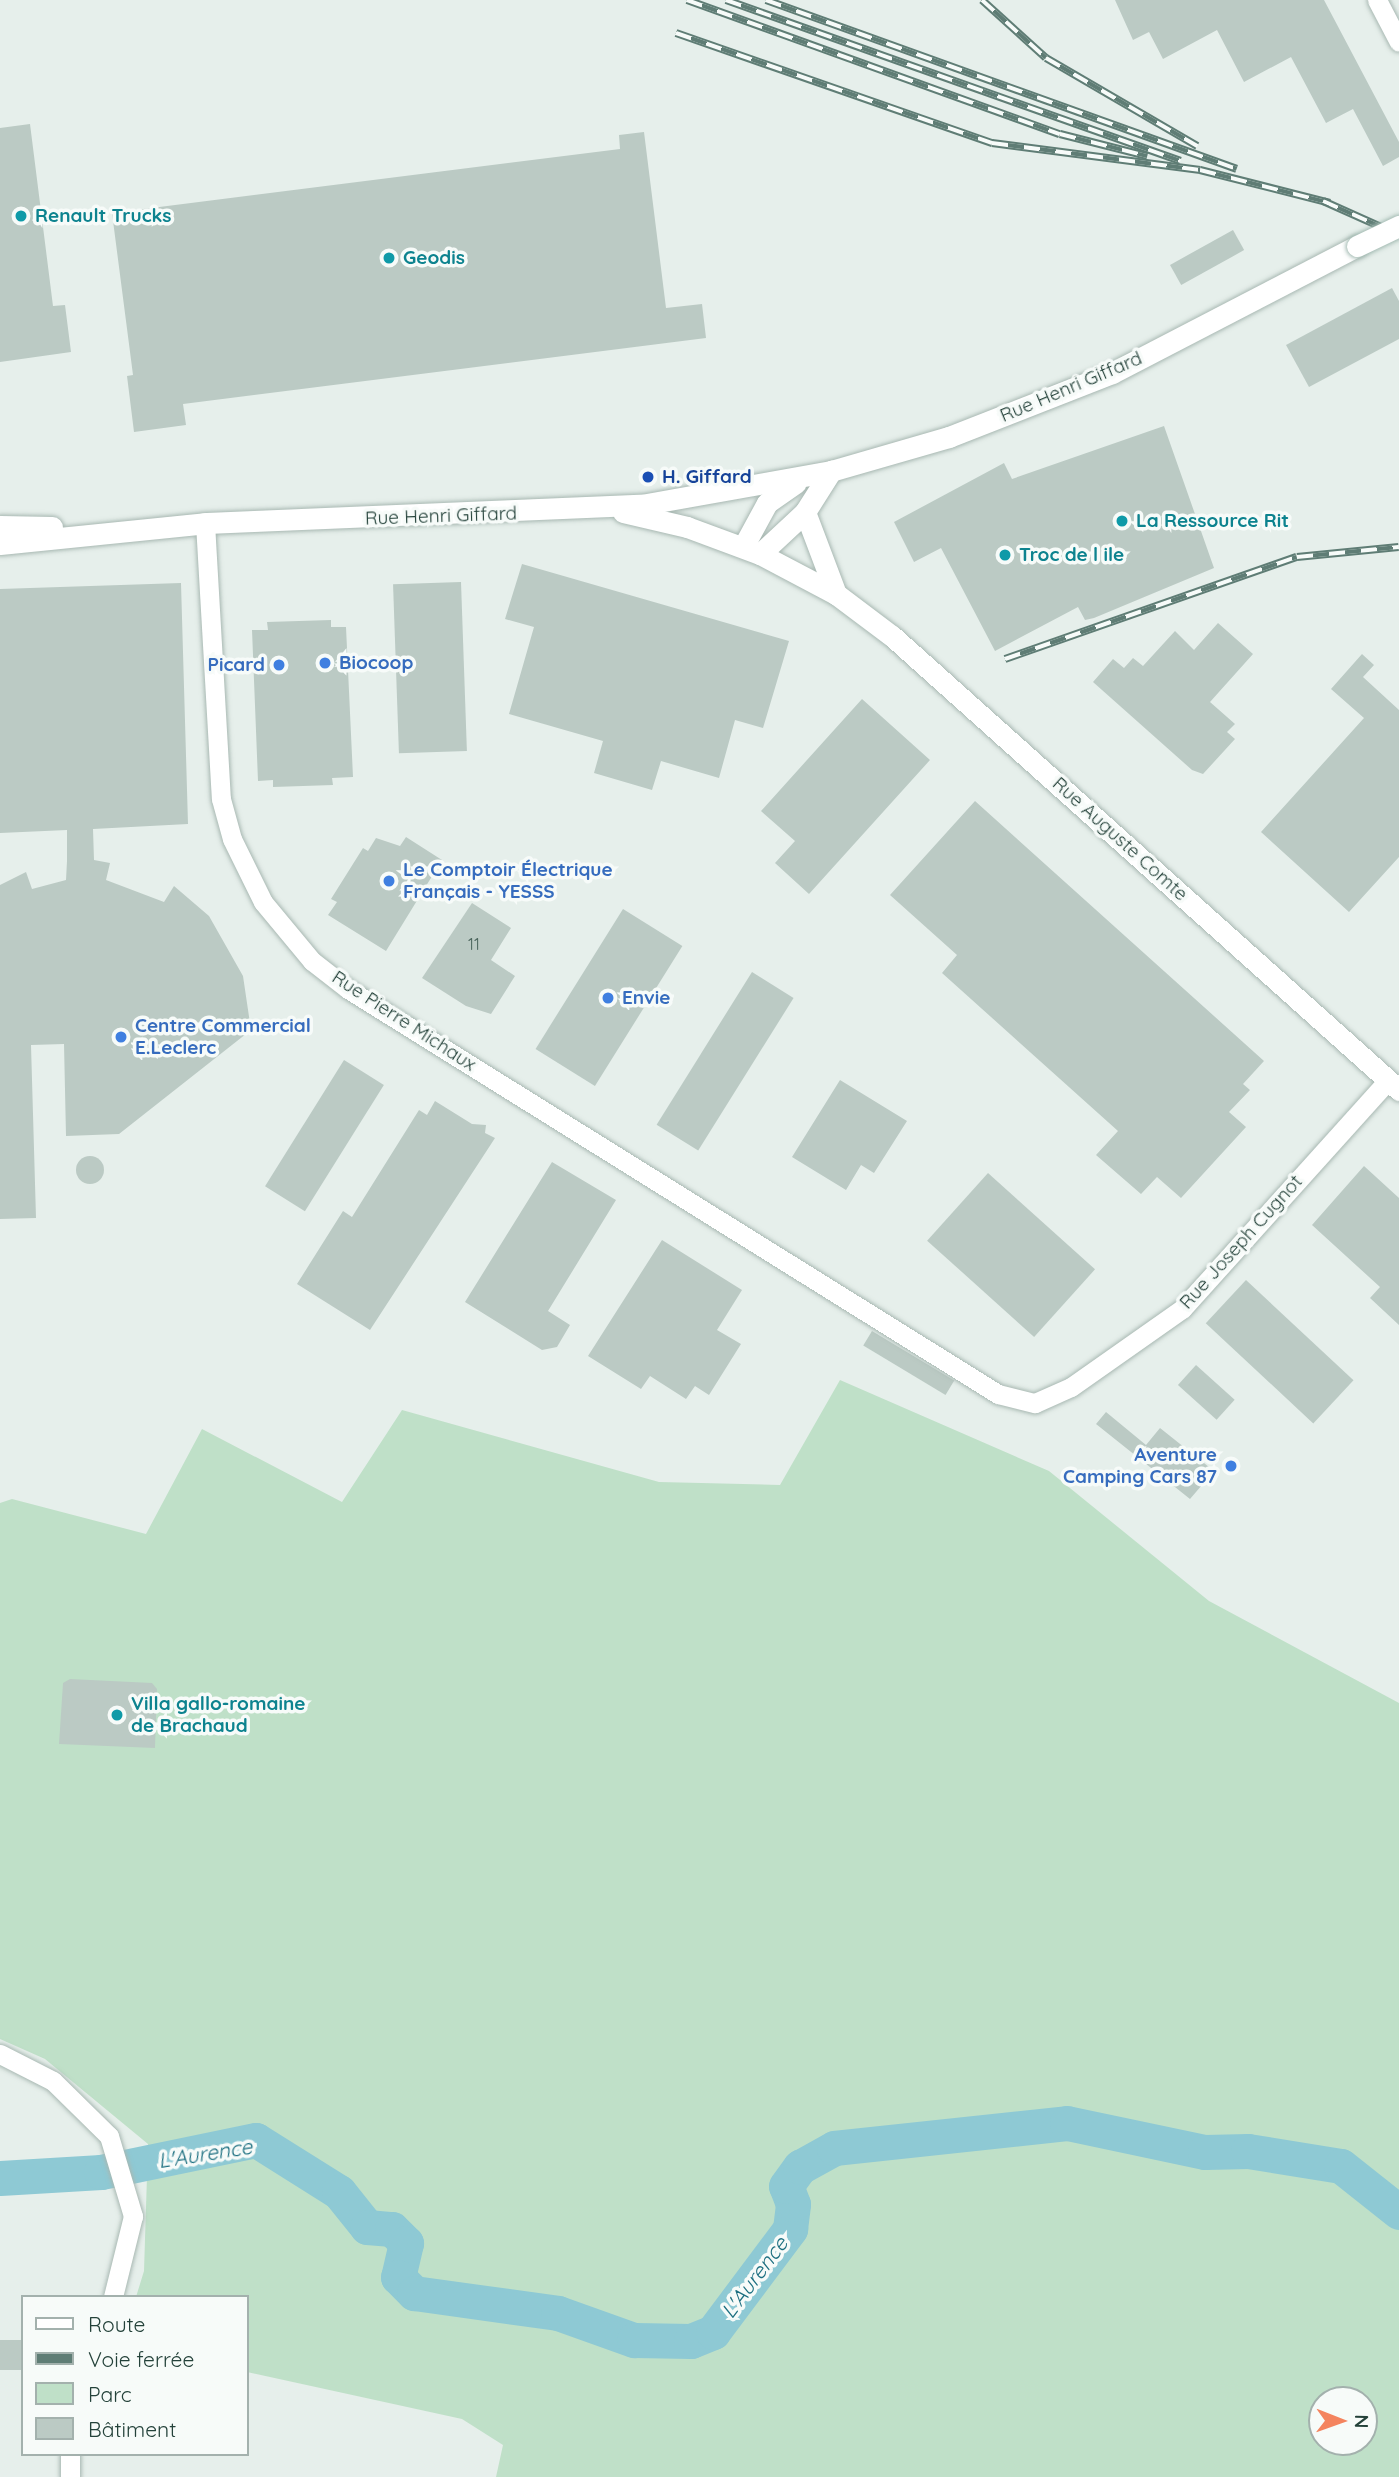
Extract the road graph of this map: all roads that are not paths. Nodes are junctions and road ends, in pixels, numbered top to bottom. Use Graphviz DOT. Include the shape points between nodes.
graph roads {
  1 [pos="1377,0"];
  2 [pos="1399,41"];
  3 [pos="1399,226"];
  4 [pos="822,473"];
  5 [pos="604,508"];
  6 [pos="805,512"];
  7 [pos="205,523"];
  8 [pos="0,526"];
  9 [pos="127,529"];
  10 [pos="0,544"];
  11 [pos="751,550"];
  12 [pos="836,594"];
  13 [pos="1393,1085"];
  14 [pos="821,1280"];
  15 [pos="0,2054"];
  16 [pos="114,2295"];
  17 [pos="70,2456"];
  18 [pos="70,2477"];
  1 -- 2 [label="street"];
  3 -- 4 [label="street, Rue Henri Giffard, bridge" via="1099,378 949,437"];
  4 -- 5 [label="street, Rue Henri Giffard"];
  4 -- 6 [label="street"];
  4 -- 11 [label="street" via="767,503"];
  5 -- 7 [label="street, Rue Henri Giffard"];
  5 -- 11 [label="street, Rue Auguste Comte" via="688,527"];
  6 -- 11 [label="street"];
  6 -- 12 [label="street"];
  7 -- 9 [label="street, Rue Henri Giffard"];
  7 -- 14 [label="street, Rue Pierre Michaux" via="221,799 245,869 288,934 348,989"];
  8 -- 9 [label="street, Rue Henri Giffard"];
  9 -- 10 [label="street, Rue Henri Giffard"];
  11 -- 12 [label="street, Rue Auguste Comte"];
  12 -- 13 [label="street, Rue Auguste Comte" via="892,636"];
  13 -- 14 [label="street, Rue Joseph Cugnot" via="1182,1309 1071,1387 1035,1403 998,1394"];
  15 -- 16 [label="street" via="75,2099 113,2146 132,2235"];
  17 -- 18 [label="street"];
}
